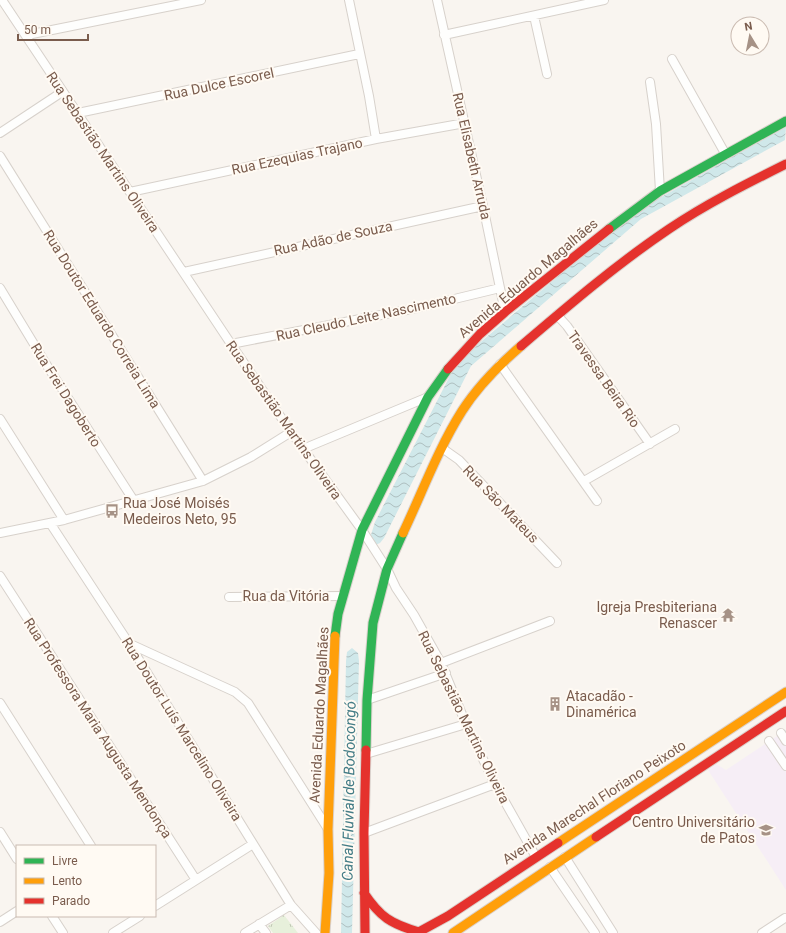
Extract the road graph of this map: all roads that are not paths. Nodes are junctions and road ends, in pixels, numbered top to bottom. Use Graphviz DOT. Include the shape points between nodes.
graph roads {
  1 [pos="2,0"];
  2 [pos="201,0"];
  3 [pos="349,0"];
  4 [pos="437,0"];
  5 [pos="604,0"];
  6 [pos="534,16"];
  7 [pos="27,35"];
  8 [pos="444,35"];
  9 [pos="359,54"];
  10 [pos="672,59"];
  11 [pos="547,74"];
  12 [pos="650,82"];
  13 [pos="62,92"];
  14 [pos="78,113"];
  15 [pos="786,121"];
  16 [pos="465,123"];
  17 [pos="0,133"];
  18 [pos="376,139"];
  19 [pos="0,156"];
  20 [pos="726,156"];
  21 [pos="786,164"];
  22 [pos="660,191"];
  23 [pos="130,192"];
  24 [pos="484,206"];
  25 [pos="184,272"];
  26 [pos="0,288"];
  27 [pos="500,288"];
  28 [pos="505,312"];
  29 [pos="557,315"];
  30 [pos="230,344"];
  31 [pos="500,364"];
  32 [pos="428,397"];
  33 [pos="0,419"];
  34 [pos="675,429"];
  35 [pos="291,432"];
  36 [pos="650,444"];
  37 [pos="442,448"];
  38 [pos="303,449"];
  39 [pos="203,481"];
  40 [pos="584,481"];
  41 [pos="597,501"];
  42 [pos="134,502"];
  43 [pos="64,520"];
  44 [pos="50,522"];
  45 [pos="362,530"];
  46 [pos="0,533"];
  47 [pos="558,563"];
  48 [pos="387,569"];
  49 [pos="0,576"];
  50 [pos="343,596"];
  51 [pos="229,597"];
  52 [pos="550,620"];
  53 [pos="128,642"];
  54 [pos="441,663"];
  55 [pos="446,673"];
  56 [pos="786,692"];
  57 [pos="367,700"];
  58 [pos="0,703"];
  59 [pos="786,711"];
  60 [pos="466,724"];
  61 [pos="781,733"];
  62 [pos="769,741"];
  63 [pos="786,742"];
  64 [pos="366,754"];
  65 [pos="786,766"];
  66 [pos="495,784"];
  67 [pos="328,830"];
  68 [pos="364,833"];
  69 [pos="1,835"];
  70 [pos="253,844"];
  71 [pos="90,845"];
  72 [pos="536,857"];
  73 [pos="565,857"];
  74 [pos="16,858"];
  75 [pos="550,867"];
  76 [pos="196,880"];
  77 [pos="364,893"];
  78 [pos="156,905"];
  79 [pos="291,905"];
  80 [pos="16,912"];
  81 [pos="53,917"];
  82 [pos="138,917"];
  83 [pos="785,918"];
  84 [pos="0,922"];
  85 [pos="259,924"];
  86 [pos="63,933"];
  87 [pos="113,933"];
  88 [pos="244,933"];
  89 [pos="266,933"];
  90 [pos="316,933"];
  91 [pos="325,933"];
  92 [pos="365,933"];
  93 [pos="418,933"];
  94 [pos="453,933"];
  95 [pos="595,933"];
  96 [pos="613,933"];
  97 [pos="762,933"];
  1 -- 7 [label="street, Rua Sebastião Martins Oliveira"];
  2 -- 7 [label="street"];
  3 -- 9 [label="street"];
  4 -- 8 [label="street, Rua Elisabeth Arruda"];
  5 -- 6 [label="street"];
  6 -- 8 [label="street"];
  6 -- 11 [label="street"];
  7 -- 13 [label="street, Rua Sebastião Martins Oliveira"];
  8 -- 16 [label="street, Rua Elisabeth Arruda"];
  9 -- 14 [label="street, Rua Dulce Escorel"];
  9 -- 18 [label="street"];
  10 -- 20 [label="street"];
  12 -- 22 [label="street"];
  13 -- 14 [label="street, Rua Sebastião Martins Oliveira"];
  13 -- 17 [label="street"];
  14 -- 23 [label="street, Rua Sebastião Martins Oliveira"];
  15 -- 20 [label="main road, Avenida Eduardo Magalhães"];
  16 -- 18 [label="street, Rua Ezequias Trajano"];
  16 -- 24 [label="street, Rua Elisabeth Arruda"];
  18 -- 23 [label="street, Rua Ezequias Trajano"];
  19 -- 39 [label="street, Rua Doutor Eduardo Correia Lima"];
  20 -- 22 [label="main road, Avenida Eduardo Magalhães"];
  21 -- 29 [label="main road" via="720,198 670,228 630,256"];
  22 -- 28 [label="main road, Avenida Eduardo Magalhães" via="598,236"];
  23 -- 25 [label="street, Rua Sebastião Martins Oliveira"];
  24 -- 25 [label="street, Rua Adão de Souza"];
  24 -- 27 [label="street, Rua Elisabeth Arruda"];
  25 -- 30 [label="street, Rua Sebastião Martins Oliveira"];
  26 -- 42 [label="street, Rua Frei Dagoberto"];
  27 -- 28 [label="street, Rua Elisabeth Arruda"];
  27 -- 30 [label="street, Rua Cleudo Leite Nascimento" via="417,308"];
  28 -- 32 [label="main road, Avenida Eduardo Magalhães" via="460,355"];
  29 -- 31 [label="main road"];
  29 -- 36 [label="street, Travessa Beira Rio"];
  30 -- 35 [label="street, Rua Sebastião Martins Oliveira"];
  31 -- 37 [label="main road" via="462,411"];
  31 -- 40 [label="street"];
  32 -- 38 [label="street"];
  32 -- 45 [label="main road, Avenida Eduardo Magalhães"];
  33 -- 43 [label="street"];
  34 -- 36 [label="street"];
  35 -- 38 [label="street, Rua Sebastião Martins Oliveira"];
  35 -- 39 [label="street" via="251,457"];
  36 -- 40 [label="street"];
  37 -- 47 [label="street, Rua São Mateus" via="459,460"];
  37 -- 48 [label="main road"];
  38 -- 45 [label="street, Rua Sebastião Martins Oliveira"];
  39 -- 42 [label="street"];
  40 -- 41 [label="street"];
  42 -- 43 [label="street"];
  43 -- 44 [label="street"];
  44 -- 46 [label="street"];
  44 -- 53 [label="street, Rua Doutor Luís Marcelino Oliveira"];
  45 -- 48 [label="street, Rua Sebastião Martins Oliveira"];
  45 -- 50 [label="main road, Avenida Eduardo Magalhães"];
  48 -- 54 [label="street, Rua Sebastião Martins Oliveira"];
  48 -- 57 [label="main road" via="373,623"];
  49 -- 76 [label="street, Rua Professora Maria Augusta Mendonça"];
  50 -- 51 [label="street, Rua da Vitória"];
  50 -- 67 [label="main road, Avenida Eduardo Magalhães" via="335,634"];
  52 -- 54 [label="street"];
  53 -- 67 [label="street" via="242,697"];
  53 -- 70 [label="street, Rua Doutor Luís Marcelino Oliveira"];
  54 -- 55 [label="street, Rua Sebastião Martins Oliveira"];
  55 -- 57 [label="street"];
  55 -- 60 [label="street, Rua Sebastião Martins Oliveira"];
  56 -- 72 [label="main road, Avenida Marechal Floriano Peixoto"];
  57 -- 64 [label="main road"];
  58 -- 71 [label="street"];
  59 -- 73 [label="main road, Avenida Marechal Floriano Peixoto"];
  60 -- 64 [label="street"];
  60 -- 66 [label="street, Rua Sebastião Martins Oliveira"];
  61 -- 63 [label="street"];
  62 -- 65 [label="street"];
  64 -- 68 [label="main road"];
  66 -- 68 [label="street"];
  66 -- 72 [label="street, Rua Sebastião Martins Oliveira"];
  67 -- 91 [label="main road, Avenida Eduardo Magalhães" via="329,874"];
  68 -- 77 [label="main road"];
  69 -- 74 [label="street"];
  70 -- 76 [label="street"];
  70 -- 79 [label="street, Rua Doutor Luís Marcelino Oliveira"];
  72 -- 93 [label="main road, Avenida Marechal Floriano Peixoto"];
  73 -- 75 [label="main road, Avenida Marechal Floriano Peixoto"];
  73 -- 96 [label="street"];
  75 -- 94 [label="main road, Avenida Marechal Floriano Peixoto"];
  75 -- 95 [label="street"];
  76 -- 78 [label="street"];
  77 -- 92 [label="main road"];
  77 -- 93 [label="main road" via="384,919 395,926"];
  79 -- 85 [label="street"];
  79 -- 90 [label="street, Rua Doutor Luís Marcelino Oliveira"];
  80 -- 84 [label="street"];
  81 -- 86 [label="street"];
  82 -- 87 [label="street"];
  83 -- 97 [label="street"];
  85 -- 88 [label="street"];
  85 -- 89 [label="street"];
}
